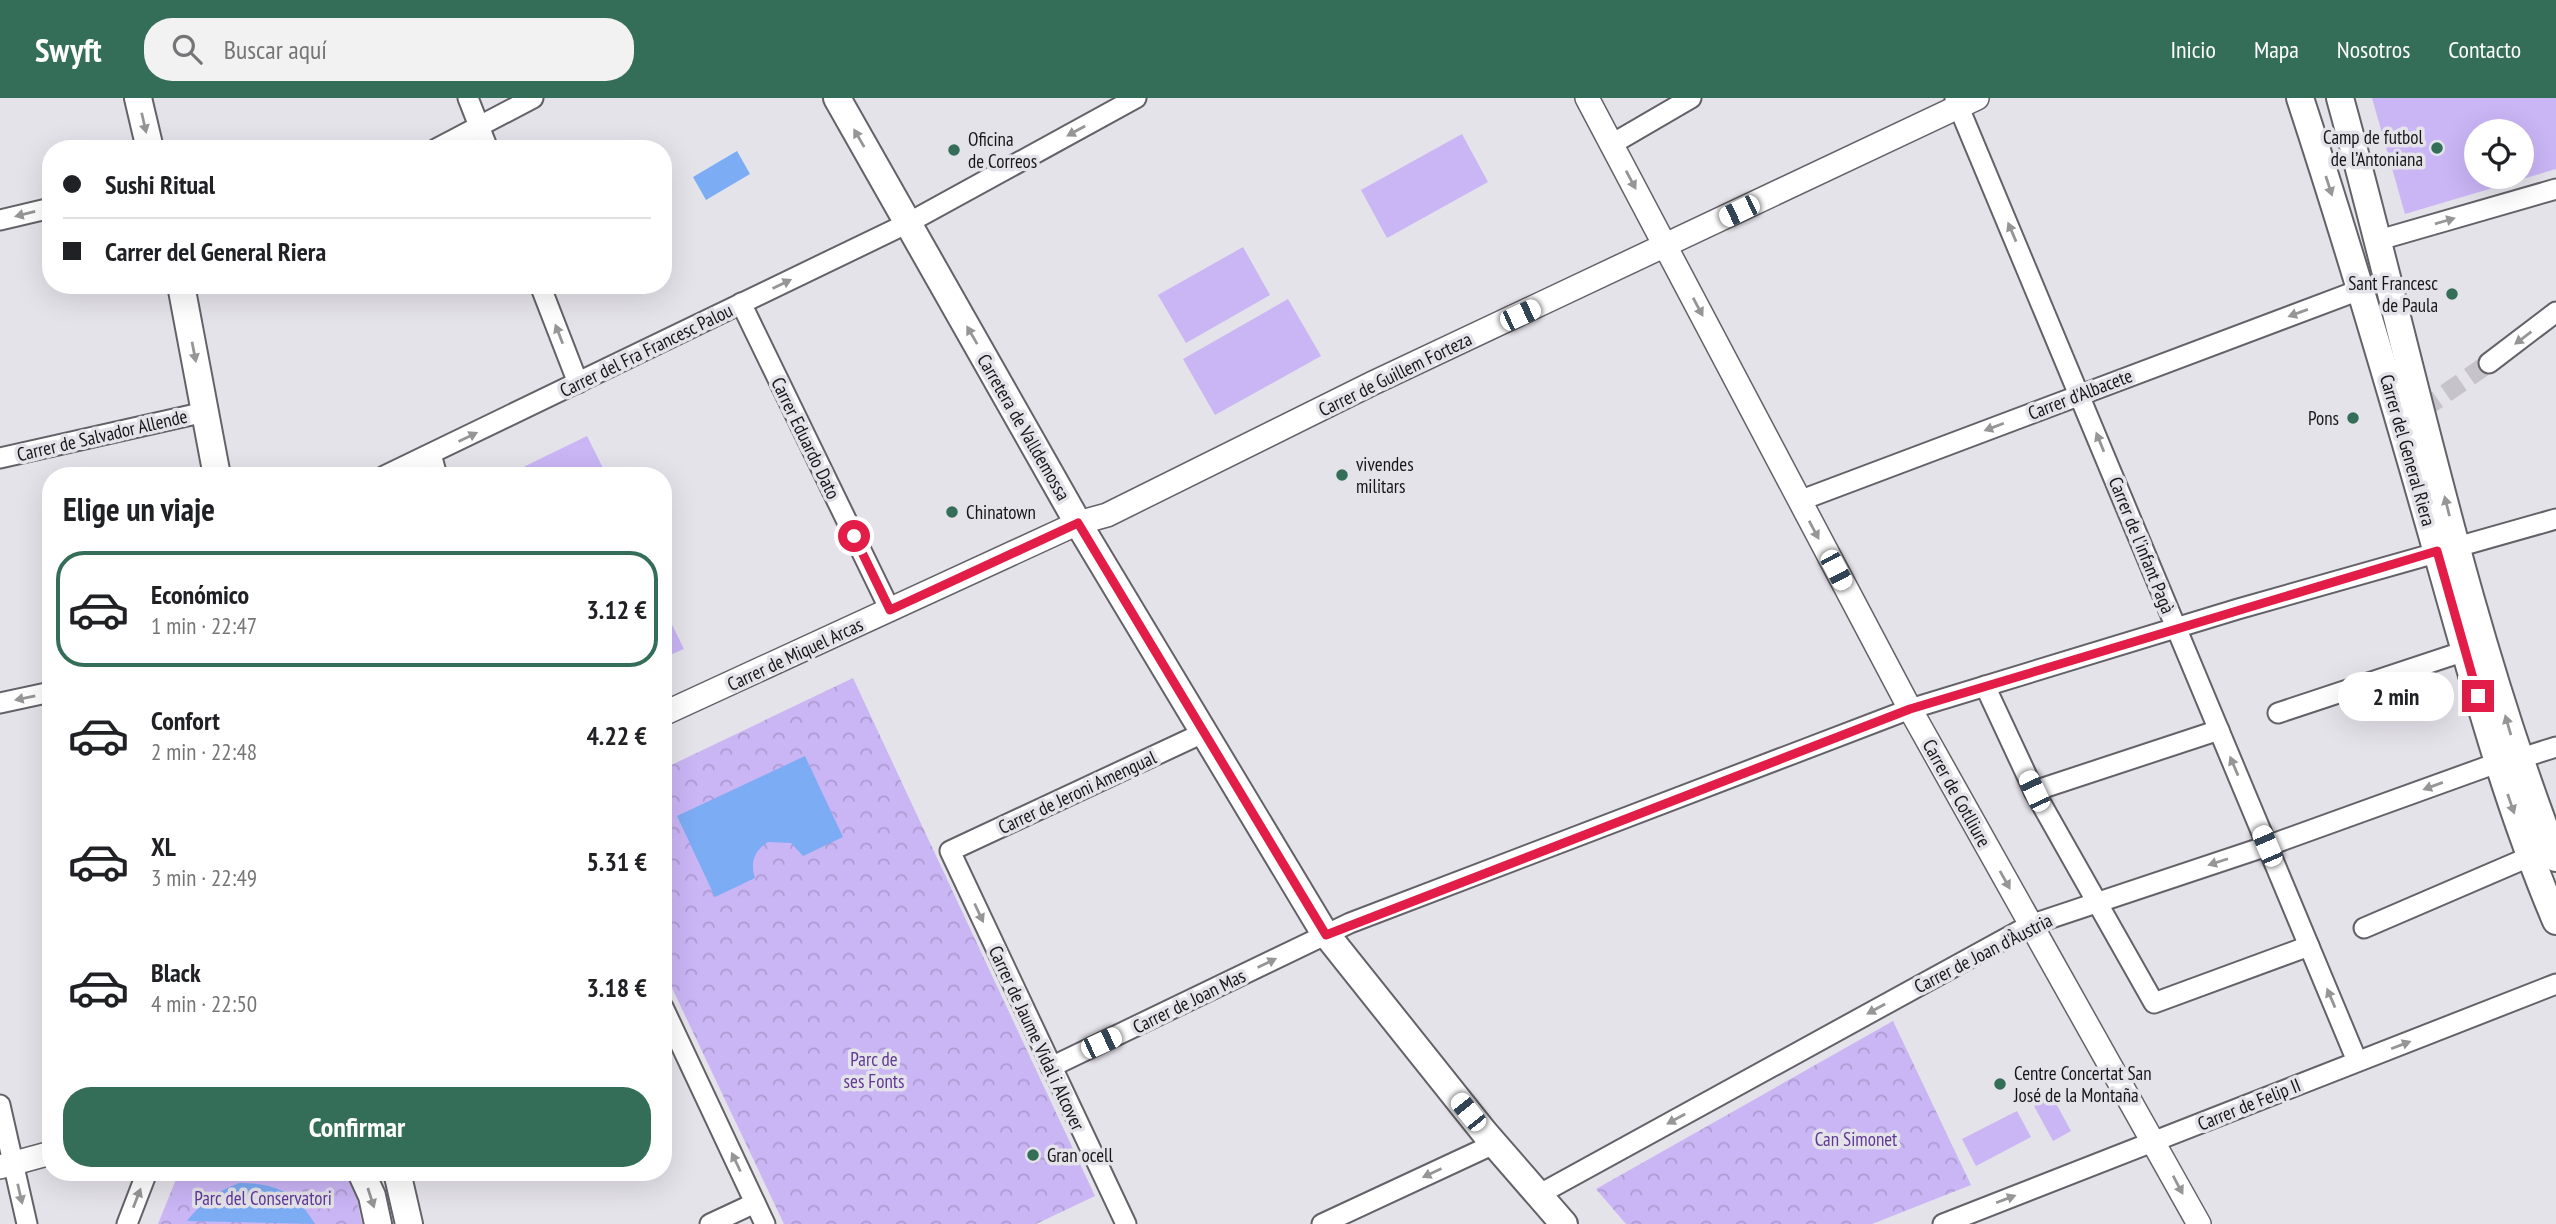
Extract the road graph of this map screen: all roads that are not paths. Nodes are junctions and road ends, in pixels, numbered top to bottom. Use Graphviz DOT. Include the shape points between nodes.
graph roads {
  1 [pos="138,98"];
  2 [pos="468,98"];
  3 [pos="533,98"];
  4 [pos="837,98"];
  5 [pos="1136,98"];
  6 [pos="1587,98"];
  7 [pos="1691,98"];
  8 [pos="2300,98"];
  9 [pos="2340,98"];
  10 [pos="1964,101"];
  11 [pos="480,126"];
  12 [pos="148,140"];
  13 [pos="453,140"];
  14 [pos="485,140"];
  15 [pos="1612,144"];
  16 [pos="2556,189"];
  17 [pos="42,210"];
  18 [pos="0,220"];
  19 [pos="908,223"];
  20 [pos="2379,240"];
  21 [pos="1666,246"];
  22 [pos="2362,289"];
  23 [pos="183,294"];
  24 [pos="543,294"];
  25 [pos="741,303"];
  26 [pos="2556,312"];
  27 [pos="2489,363"];
  28 [pos="578,383"];
  29 [pos="2080,394"];
  30 [pos="205,412"];
  31 [pos="431,454"];
  32 [pos="0,458"];
  33 [pos="215,467"];
  34 [pos="403,467"];
  35 [pos="434,467"];
  36 [pos="1799,501"];
  37 [pos="2556,519"];
  38 [pos="1078,523"];
  39 [pos="2447,548"];
  40 [pos="890,610"];
  41 [pos="2176,629"];
  42 [pos="2465,651"];
  43 [pos="1985,686"];
  44 [pos="42,694"];
  45 [pos="0,703"];
  46 [pos="1910,709"];
  47 [pos="672,710"];
  48 [pos="2278,713"];
  49 [pos="2219,730"];
  50 [pos="1205,732"];
  51 [pos="2556,747"];
  52 [pos="2507,761"];
  53 [pos="2034,791"];
  54 [pos="2267,846"];
  55 [pos="950,851"];
  56 [pos="2529,857"];
  57 [pos="2556,858"];
  58 [pos="2095,902"];
  59 [pos="2556,921"];
  60 [pos="2030,925"];
  61 [pos="2364,928"];
  62 [pos="1326,935"];
  63 [pos="2309,946"];
  64 [pos="2556,984"];
  65 [pos="672,1026"];
  66 [pos="2357,1061"];
  67 [pos="1051,1067"];
  68 [pos="0,1105"];
  69 [pos="2154,1141"];
  70 [pos="1494,1144"];
  71 [pos="42,1155"];
  72 [pos="42,1161"];
  73 [pos="7,1165"];
  74 [pos="144,1181"];
  75 [pos="365,1181"];
  76 [pos="399,1181"];
  77 [pos="1538,1195"];
  78 [pos="755,1203"];
  79 [pos="27,1224"];
  80 [pos="127,1224"];
  81 [pos="378,1224"];
  82 [pos="410,1224"];
  83 [pos="710,1224"];
  84 [pos="765,1224"];
  85 [pos="1126,1224"];
  86 [pos="1322,1224"];
  87 [pos="1564,1224"];
  88 [pos="1943,1224"];
  89 [pos="2199,1224"];
  1 -- 12 [label="main road, one-way"];
  2 -- 11 [label="street"];
  3 -- 11 [label="street"];
  19 -- 4 [label="main road, Carretera de Valldemossa, one-way"];
  5 -- 19 [label="street, Carrer del Fra Francesc Palou, one-way"];
  6 -- 15 [label="street, Carrer de Cotlliure"];
  7 -- 15 [label="street"];
  8 -- 22 [label="main road, Carrer del General Riera, one-way"];
  9 -- 20 [label="main road, Carrer del General Riera"];
  10 -- 21 [label="street, Carrer de Guillem Forteza"];
  29 -- 10 [label="street, Carrer de l'infant Pagà, one-way"];
  11 -- 13 [label="street"];
  11 -- 14 [label="street"];
  15 -- 21 [label="street, Carrer de Cotlliure, one-way"];
  20 -- 16 [label="street, one-way"];
  17 -- 18 [label="street, one-way"];
  25 -- 19 [label="street, Carrer del Fra Francesc Palou, one-way"];
  38 -- 19 [label="main road, Carretera de Valldemossa, one-way"];
  39 -- 20 [label="main road, Carrer del General Riera, one-way"];
  21 -- 36 [label="street, Carrer de Cotlliure, one-way"];
  21 -- 38 [label="street, Carrer de Guillem Forteza" via="1373,383 1107,515"];
  22 -- 29 [label="street, Carrer d'Albacete, one-way"];
  22 -- 39 [label="main road, Carrer del General Riera"];
  23 -- 30 [label="main road, one-way"];
  28 -- 24 [label="street, one-way"];
  25 -- 28 [label="street, Carrer del Fra Francesc Palou"];
  25 -- 40 [label="street, Carrer Eduardo Dato"];
  26 -- 27 [label="street, one-way"];
  31 -- 28 [label="street, Carrer del Fra Francesc Palou, one-way"];
  29 -- 36 [label="street, Carrer d'Albacete, one-way"];
  41 -- 29 [label="street, Carrer de l'infant Pagà, one-way"];
  30 -- 32 [label="street, Carrer de Salvador Allende"];
  30 -- 33 [label="main road"];
  31 -- 34 [label="street, Carrer del Fra Francesc Palou"];
  31 -- 35 [label="street"];
  36 -- 46 [label="street, Carrer de Cotlliure, one-way"];
  37 -- 39 [label="street, Carrer de Joan Mas"];
  38 -- 40 [label="street, Carrer de Miquel Arcas"];
  38 -- 50 [label="main road, Carretera de Valldemossa"];
  39 -- 41 [label="street, Carrer de Joan Mas"];
  39 -- 42 [label="main road, Carrer del General Riera"];
  52 -- 39 [label="main road, Carrer del General Riera, one-way"];
  40 -- 47 [label="street, Carrer de Miquel Arcas"];
  41 -- 43 [label="street, Carrer de Joan Mas"];
  41 -- 49 [label="street, Carrer de l'infant Pagà"];
  42 -- 48 [label="street"];
  42 -- 52 [label="main road, Carrer del General Riera"];
  43 -- 46 [label="street, Carrer de Joan Mas"];
  43 -- 53 [label="street"];
  44 -- 45 [label="street, one-way"];
  46 -- 60 [label="street, Carrer de Cotlliure, one-way"];
  46 -- 62 [label="street, Carrer de Joan Mas"];
  49 -- 53 [label="street"];
  54 -- 49 [label="street, Carrer de l'infant Pagà, one-way"];
  50 -- 55 [label="street, Carrer de Jeroni Amengual"];
  50 -- 62 [label="main road, Carretera de Valldemossa"];
  51 -- 52 [label="street, Carrer de Joan d'Àustria"];
  52 -- 54 [label="street, Carrer de Joan d'Àustria, one-way"];
  52 -- 56 [label="main road, Carrer del General Riera, one-way"];
  52 -- 57 [label="main road, Carrer del General Riera"];
  53 -- 58 [label="street"];
  54 -- 58 [label="street, Carrer de Joan d'Àustria, one-way"];
  54 -- 63 [label="street, Carrer de l'infant Pagà"];
  55 -- 67 [label="street, Carrer de Jaume Vidal i Alcover, one-way"];
  56 -- 59 [label="main road, Carrer del General Riera"];
  56 -- 61 [label="street"];
  58 -- 60 [label="street, Carrer de Joan d'Àustria"];
  58 -- 63 [label="street" via="2154,1003"];
  60 -- 69 [label="street, Carrer de Cotlliure"];
  60 -- 77 [label="street, Carrer de Joan d'Àustria, one-way"];
  67 -- 62 [label="street, Carrer de Joan Mas, one-way"];
  62 -- 70 [label="main road, Carretera de Valldemossa"];
  66 -- 63 [label="street, Carrer de l'infant Pagà, one-way"];
  66 -- 64 [label="street, Carrer de Felip II, one-way"];
  78 -- 65 [label="street, one-way"];
  66 -- 69 [label="street, Carrer de Felip II"];
  67 -- 85 [label="street, Carrer de Jaume Vidal i Alcover"];
  68 -- 73 [label="street"];
  88 -- 69 [label="street, Carrer de Felip II, one-way"];
  69 -- 89 [label="street, Carrer de Cotlliure, one-way"];
  70 -- 77 [label="main road, Carretera de Valldemossa"];
  70 -- 86 [label="street, one-way"];
  71 -- 73 [label="street"];
  72 -- 73 [label="street"];
  73 -- 79 [label="street, one-way"];
  80 -- 74 [label="street, one-way"];
  75 -- 81 [label="main road, one-way"];
  76 -- 82 [label="main road"];
  77 -- 87 [label="main road, Carretera de Valldemossa"];
  78 -- 83 [label="street"];
  78 -- 84 [label="street"];
}
